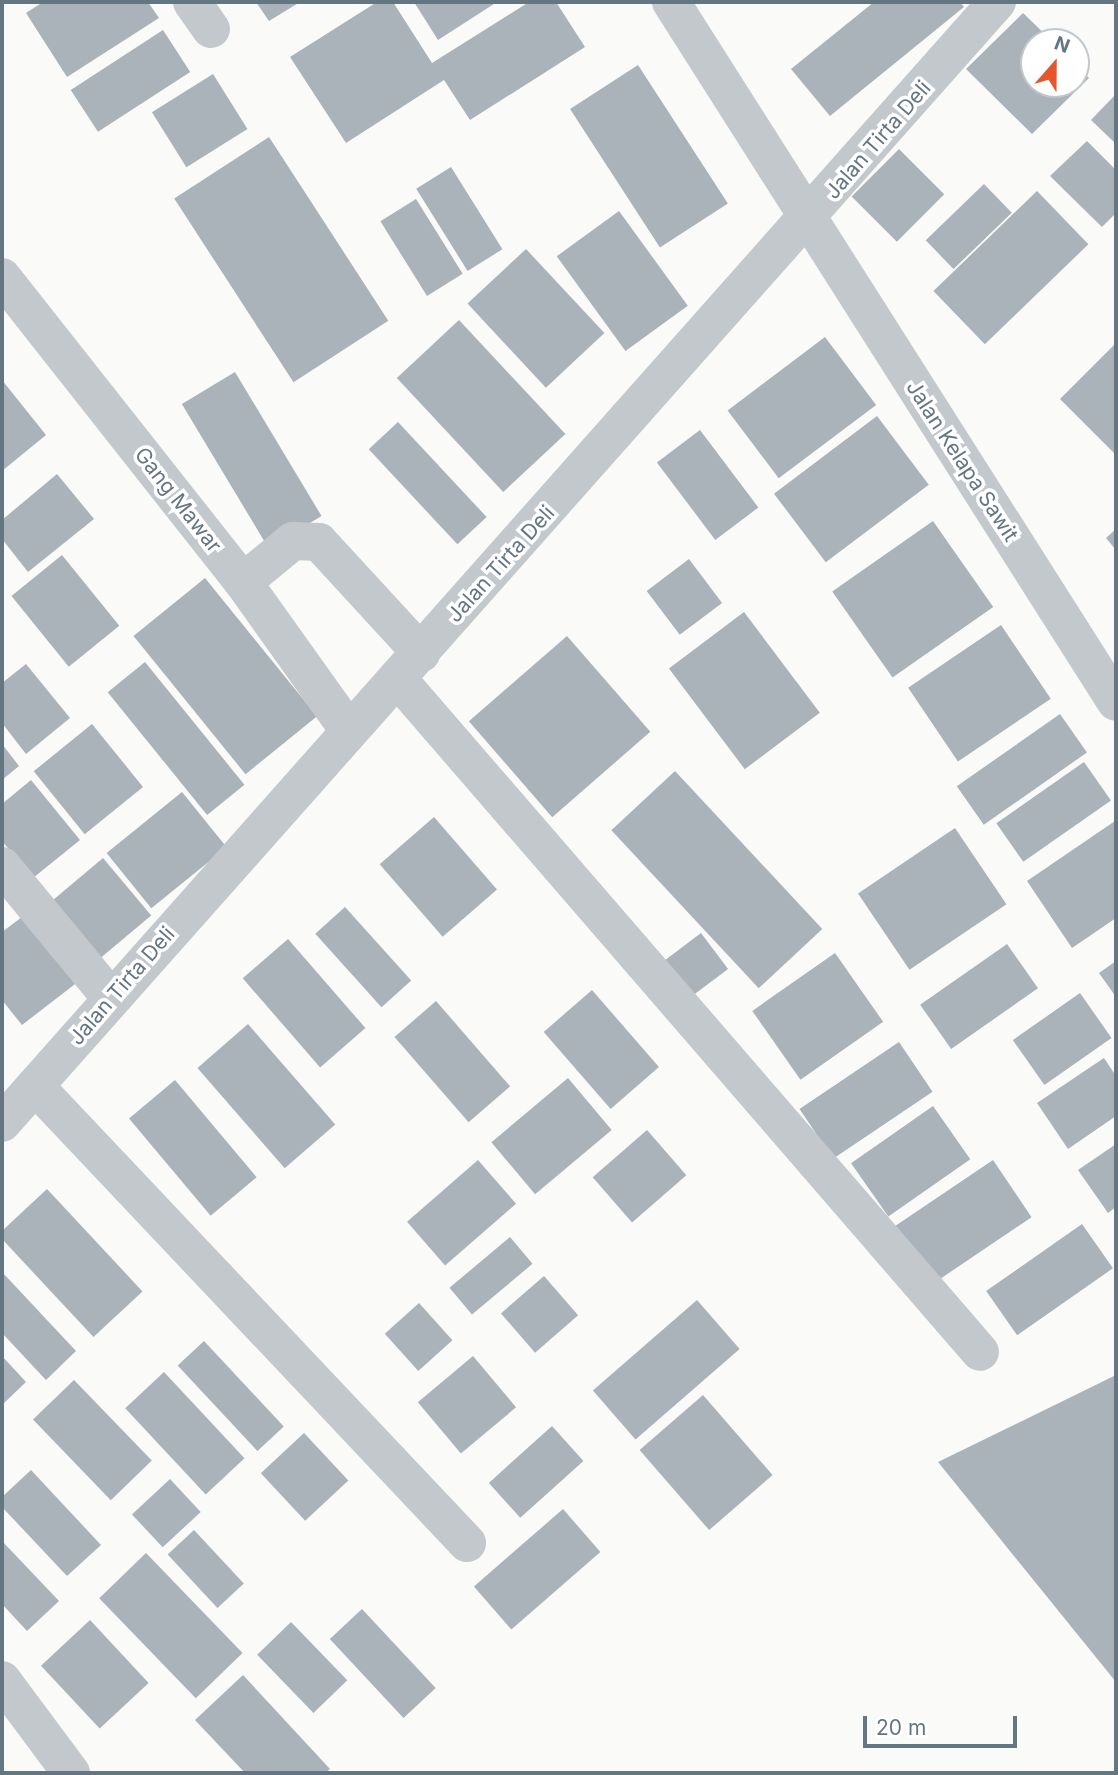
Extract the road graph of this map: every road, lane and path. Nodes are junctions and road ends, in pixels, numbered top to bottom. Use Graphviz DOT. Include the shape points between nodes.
graph roads {
  1 [pos="671,2"];
  2 [pos="997,2"];
  3 [pos="808,220"];
  4 [pos="2,277"];
  5 [pos="243,582"];
  6 [pos="409,665"];
  7 [pos="1116,702"];
  8 [pos="347,729"];
  9 [pos="2,866"];
  10 [pos="111,998"];
  11 [pos="35,1086"];
  12 [pos="2,1123"];
  13 [pos="980,1352"];
  14 [pos="467,1543"];
  15 [pos="2,1680"];
  16 [pos="71,1773"];
  1 -- 3 [label="street, Jalan Kelapa Sawit"];
  2 -- 3 [label="street, Jalan Tirta Deli"];
  3 -- 6 [label="street, Jalan Tirta Deli"];
  3 -- 7 [label="street, Jalan Kelapa Sawit"];
  4 -- 5 [label="street, Gang Mawar"];
  5 -- 6 [label="street" via="293,541 319,541"];
  5 -- 8 [label="street, Gang Mawar"];
  6 -- 8 [label="street, Jalan Tirta Deli"];
  6 -- 13 [label="street"];
  8 -- 10 [label="street, Jalan Tirta Deli"];
  9 -- 10 [label="street"];
  10 -- 11 [label="street, Jalan Tirta Deli"];
  11 -- 12 [label="street, Jalan Tirta Deli"];
  11 -- 14 [label="street"];
  15 -- 16 [label="street"];
}
